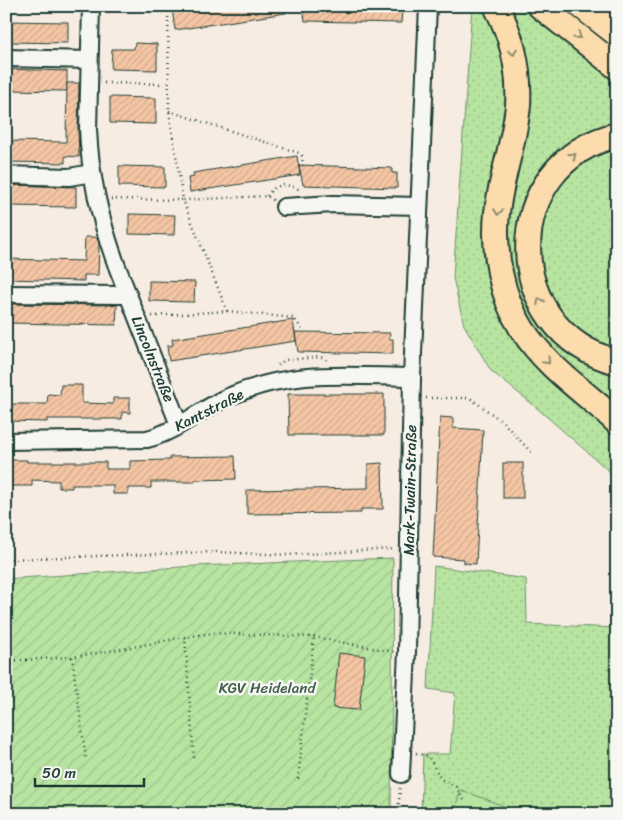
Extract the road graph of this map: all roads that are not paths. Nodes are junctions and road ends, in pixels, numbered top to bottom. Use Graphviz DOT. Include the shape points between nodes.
graph roads {
  1 [pos="91,6"];
  2 [pos="428,6"];
  3 [pos="496,6"];
  4 [pos="540,6"];
  5 [pos="581,6"];
  6 [pos="617,34"];
  7 [pos="6,58"];
  8 [pos="89,60"];
  9 [pos="617,67"];
  10 [pos="617,135"];
  11 [pos="92,173"];
  12 [pos="6,175"];
  13 [pos="419,206"];
  14 [pos="284,207"];
  15 [pos="6,294"];
  16 [pos="127,294"];
  17 [pos="617,362"];
  18 [pos="412,377"];
  19 [pos="617,422"];
  20 [pos="179,425"];
  21 [pos="6,441"];
  22 [pos="401,774"];
  1 -- 8 [label="street, Lincolnstraße"];
  2 -- 13 [label="street, Mark-Twain-Straße"];
  3 -- 19 [label="highway, one-way" via="510,41 518,87 516,120 497,212 499,266 505,292 532,343 560,374"];
  4 -- 9 [label="highway, one-way"];
  5 -- 6 [label="highway"];
  7 -- 8 [label="street"];
  8 -- 11 [label="street, Lincolnstraße" via="88,129"];
  17 -- 10 [label="highway, one-way" via="589,352 560,330 548,316 532,283 527,247 533,211 550,179 562,165 591,144"];
  11 -- 12 [label="street"];
  11 -- 16 [label="street, Lincolnstraße" via="110,247"];
  13 -- 14 [label="street" via="333,204"];
  13 -- 18 [label="street, Mark-Twain-Straße"];
  15 -- 16 [label="street"];
  16 -- 20 [label="street, Lincolnstraße"];
  18 -- 20 [label="street, Kantstraße" via="325,374 296,377 228,397"];
  18 -- 22 [label="street, Mark-Twain-Straße" via="407,652"];
  20 -- 21 [label="street, Kantstraße" via="154,438 139,440"];
}
